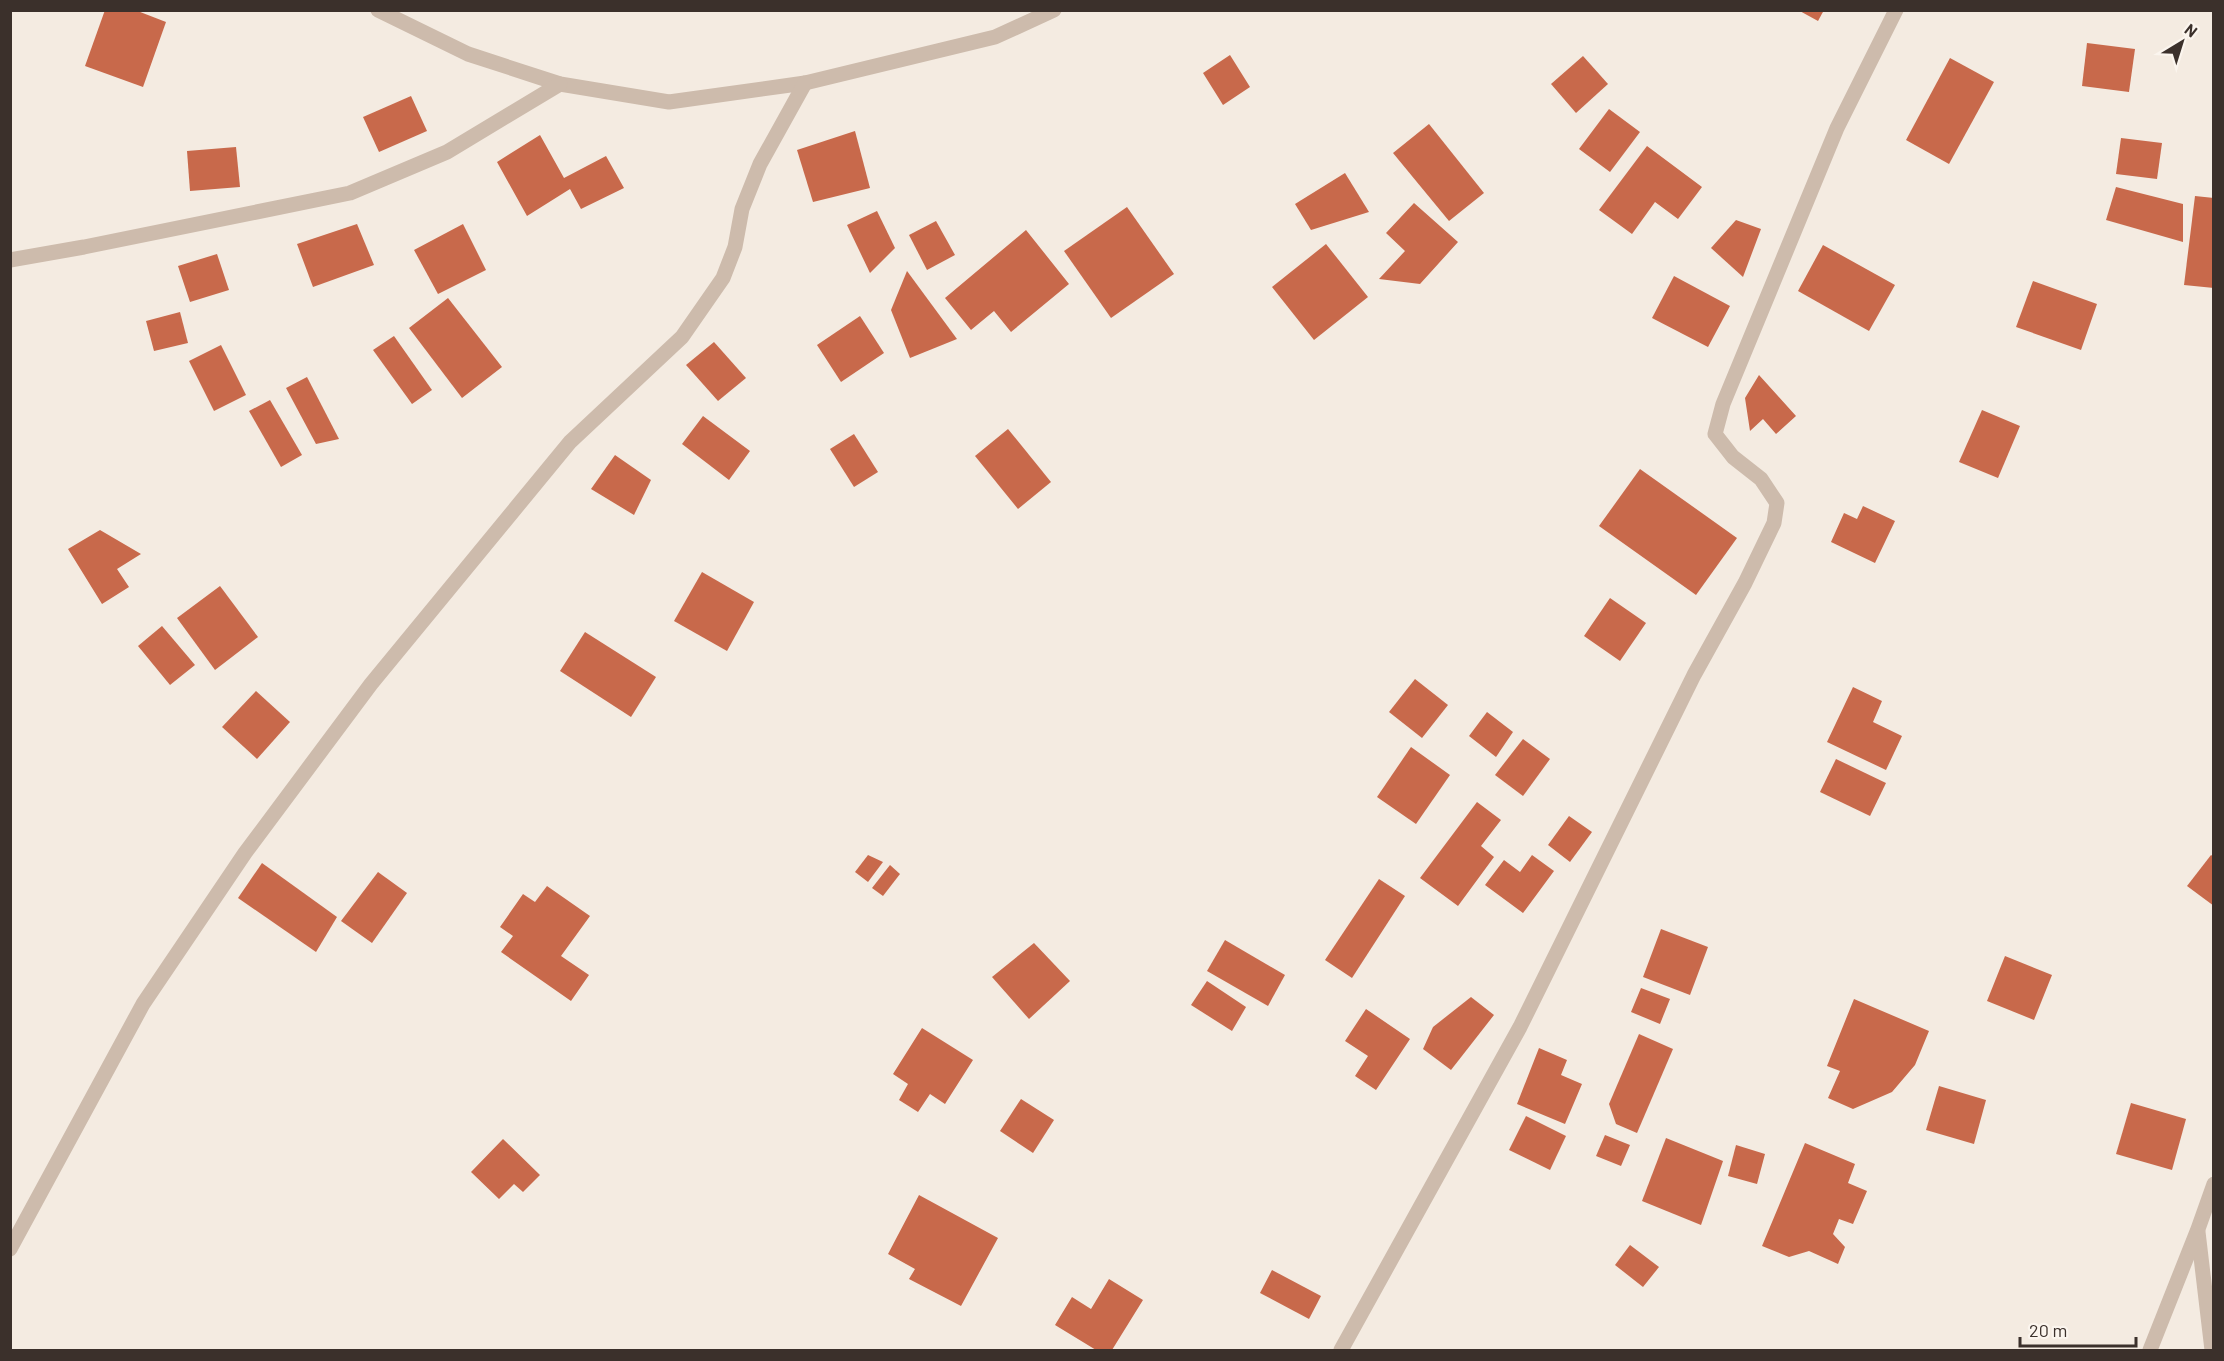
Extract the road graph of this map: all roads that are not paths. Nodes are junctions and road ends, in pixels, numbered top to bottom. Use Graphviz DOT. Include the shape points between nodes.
graph roads {
  1 [pos="378,10"];
  2 [pos="1054,10"];
  3 [pos="1896,10"];
  4 [pos="805,83"];
  5 [pos="560,84"];
  6 [pos="10,260"];
  7 [pos="2214,1184"];
  8 [pos="2198,1229"];
  9 [pos="10,1249"];
  10 [pos="1341,1350"];
  11 [pos="2150,1350"];
  12 [pos="2212,1350"];
  1 -- 5 [label="street" via="468,54"];
  2 -- 4 [label="street" via="995,37"];
  3 -- 10 [label="street" via="1838,128 1723,404 1715,434 1733,457 1761,479 1777,502 1774,523 1520,1026"];
  4 -- 5 [label="street" via="669,102"];
  4 -- 9 [label="street" via="760,164 742,209 735,247 723,278 682,337 570,442 371,684 245,853 143,1004"];
  5 -- 6 [label="street" via="447,152 350,193"];
  7 -- 8 [label="street"];
  8 -- 11 [label="street"];
  8 -- 12 [label="street"];
}
